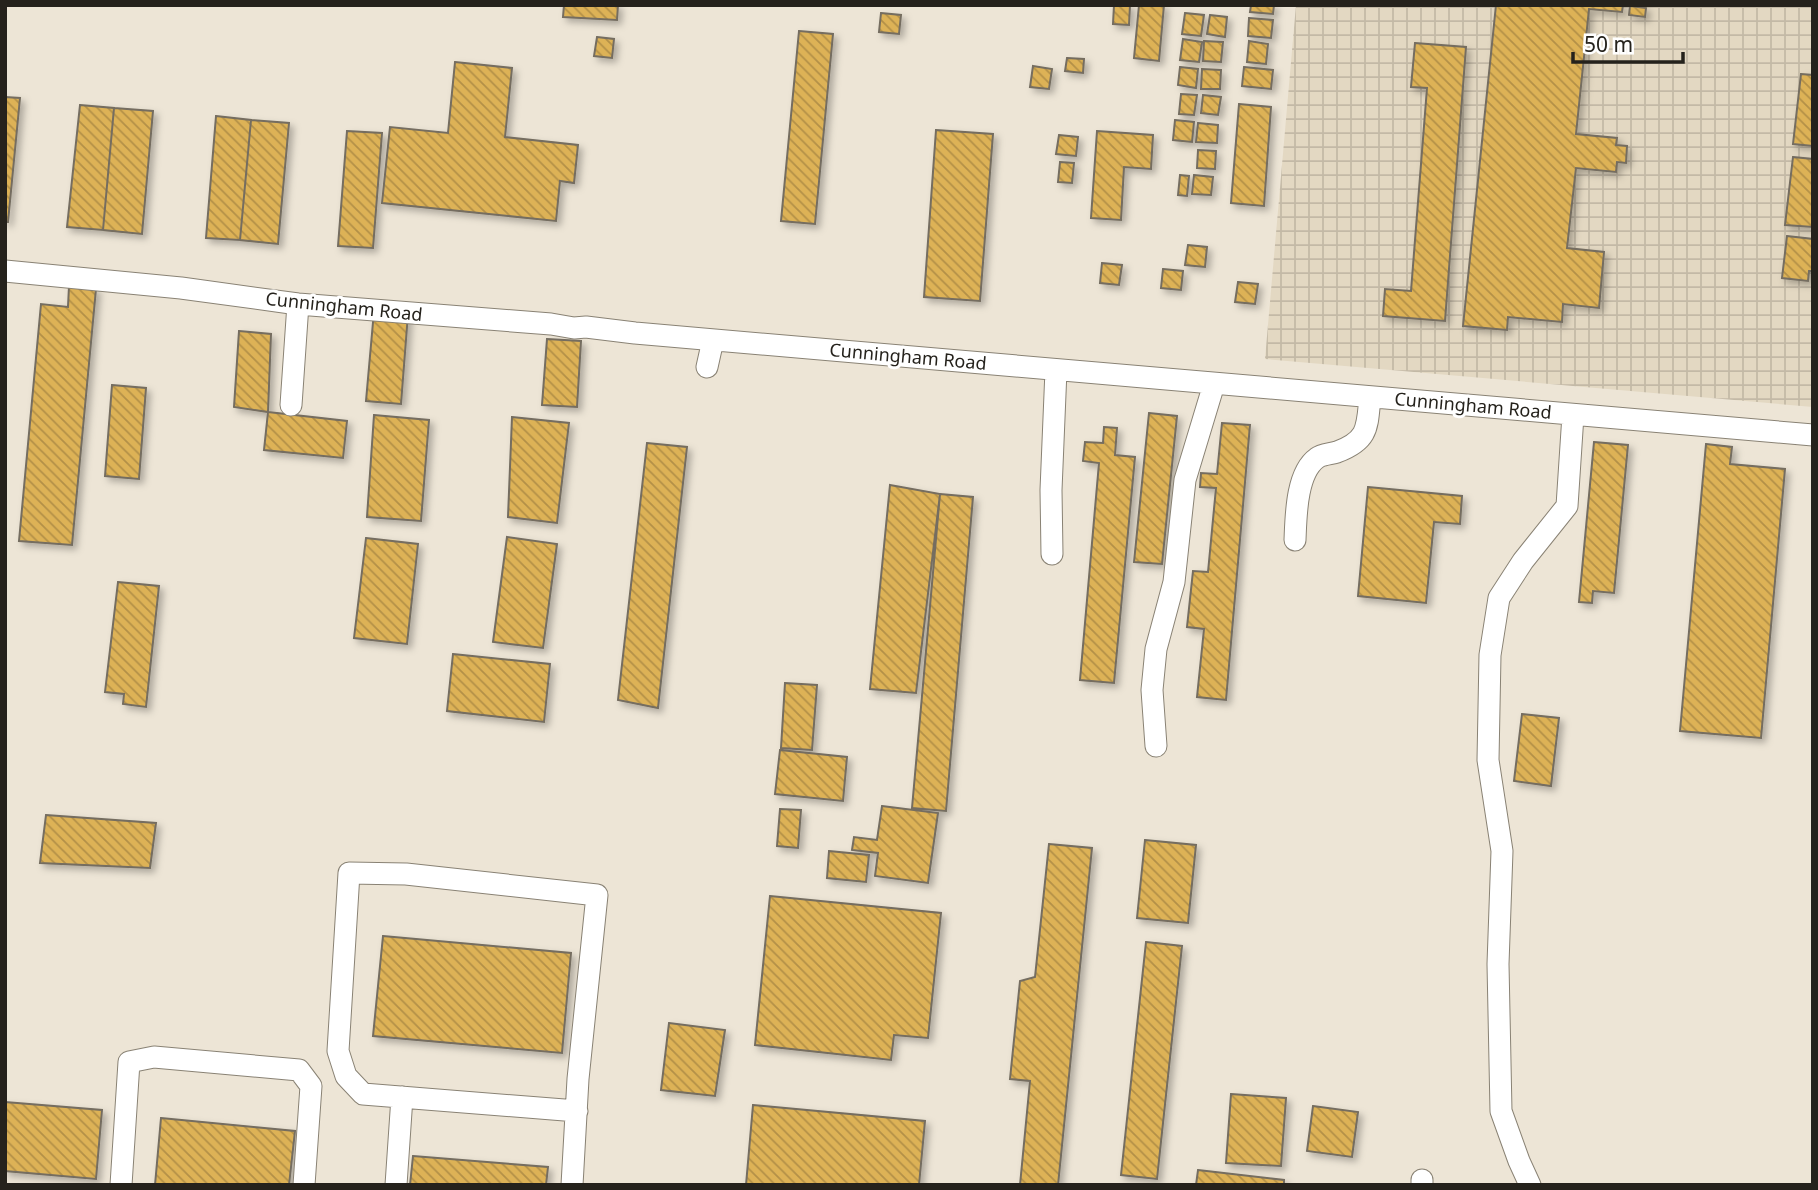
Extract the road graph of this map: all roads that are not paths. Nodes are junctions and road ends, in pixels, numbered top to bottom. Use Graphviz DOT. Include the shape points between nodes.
graph roads {
  1 [pos="5,271"];
  2 [pos="298,304"];
  3 [pos="713,340"];
  4 [pos="707,367"];
  5 [pos="1056,370"];
  6 [pos="1214,384"];
  7 [pos="1370,397"];
  8 [pos="291,405"];
  9 [pos="1573,415"];
  10 [pos="1813,435"];
  11 [pos="1294,540"];
  12 [pos="1052,554"];
  13 [pos="1156,746"];
  14 [pos="402,1097"];
  15 [pos="578,1111"];
  16 [pos="121,1185"];
  17 [pos="304,1185"];
  18 [pos="397,1185"];
  19 [pos="572,1185"];
  20 [pos="1530,1185"];
  1 -- 2 [label="street, Cunningham Road"];
  2 -- 3 [label="street, Cunningham Road"];
  2 -- 8 [label="street"];
  3 -- 4 [label="street"];
  3 -- 5 [label="street, Cunningham Road"];
  5 -- 6 [label="street, Cunningham Road"];
  5 -- 12 [label="street"];
  6 -- 7 [label="street, Cunningham Road"];
  6 -- 13 [label="street" via="1185,480 1174,582 1156,649 1152,690"];
  7 -- 9 [label="street, Cunningham Road"];
  7 -- 11 [label="street" via="1364,435 1354,444 1318,456 1304,475"];
  9 -- 10 [label="street, Cunningham Road"];
  9 -- 20 [label="street" via="1567,506 1499,598 1490,656 1488,760 1502,851 1498,964 1502,1111"];
  14 -- 15 [label="street"];
  14 -- 15 [label="street" via="363,1094 346,1076 338,1051 349,873 406,874 597,895"];
  14 -- 18 [label="street"];
  15 -- 19 [label="street"];
  16 -- 17 [label="street" via="130,1062 154,1058 299,1070 311,1086"];
}
